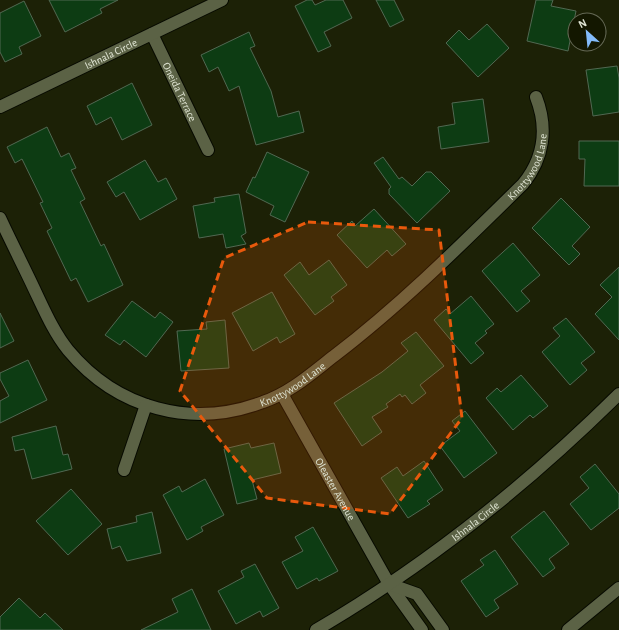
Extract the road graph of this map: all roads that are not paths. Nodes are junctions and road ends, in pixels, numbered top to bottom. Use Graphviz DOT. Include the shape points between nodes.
graph roads {
  1 [pos="222,0"];
  2 [pos="152,34"];
  3 [pos="536,97"];
  4 [pos="0,107"];
  5 [pos="208,150"];
  6 [pos="0,218"];
  7 [pos="282,394"];
  8 [pos="619,394"];
  9 [pos="146,405"];
  10 [pos="124,470"];
  11 [pos="389,584"];
  12 [pos="619,588"];
  13 [pos="316,630"];
  14 [pos="422,630"];
  15 [pos="443,630"];
  16 [pos="568,630"];
  1 -- 2 [label="street, Ishnala Circle"];
  2 -- 4 [label="street, Ishnala Circle"];
  2 -- 5 [label="street, Oneida Terrace"];
  3 -- 7 [label="street, Knottywood Lane" via="542,117 543,138 539,158 523,184 411,293 360,337"];
  6 -- 9 [label="street, Knottywood Lane" via="54,329 67,349 102,383"];
  7 -- 9 [label="street, Knottywood Lane" via="264,402 218,414 169,411"];
  7 -- 11 [label="street, Oleaster Avenue"];
  8 -- 11 [label="street, Ishnala Circle" via="555,455 500,502"];
  9 -- 10 [label="street"];
  11 -- 13 [label="street, Ishnala Circle"];
  11 -- 14 [label="street, Oleaster Avenue"];
  11 -- 15 [label="street" via="417,594"];
  12 -- 16 [label="street"];
}
